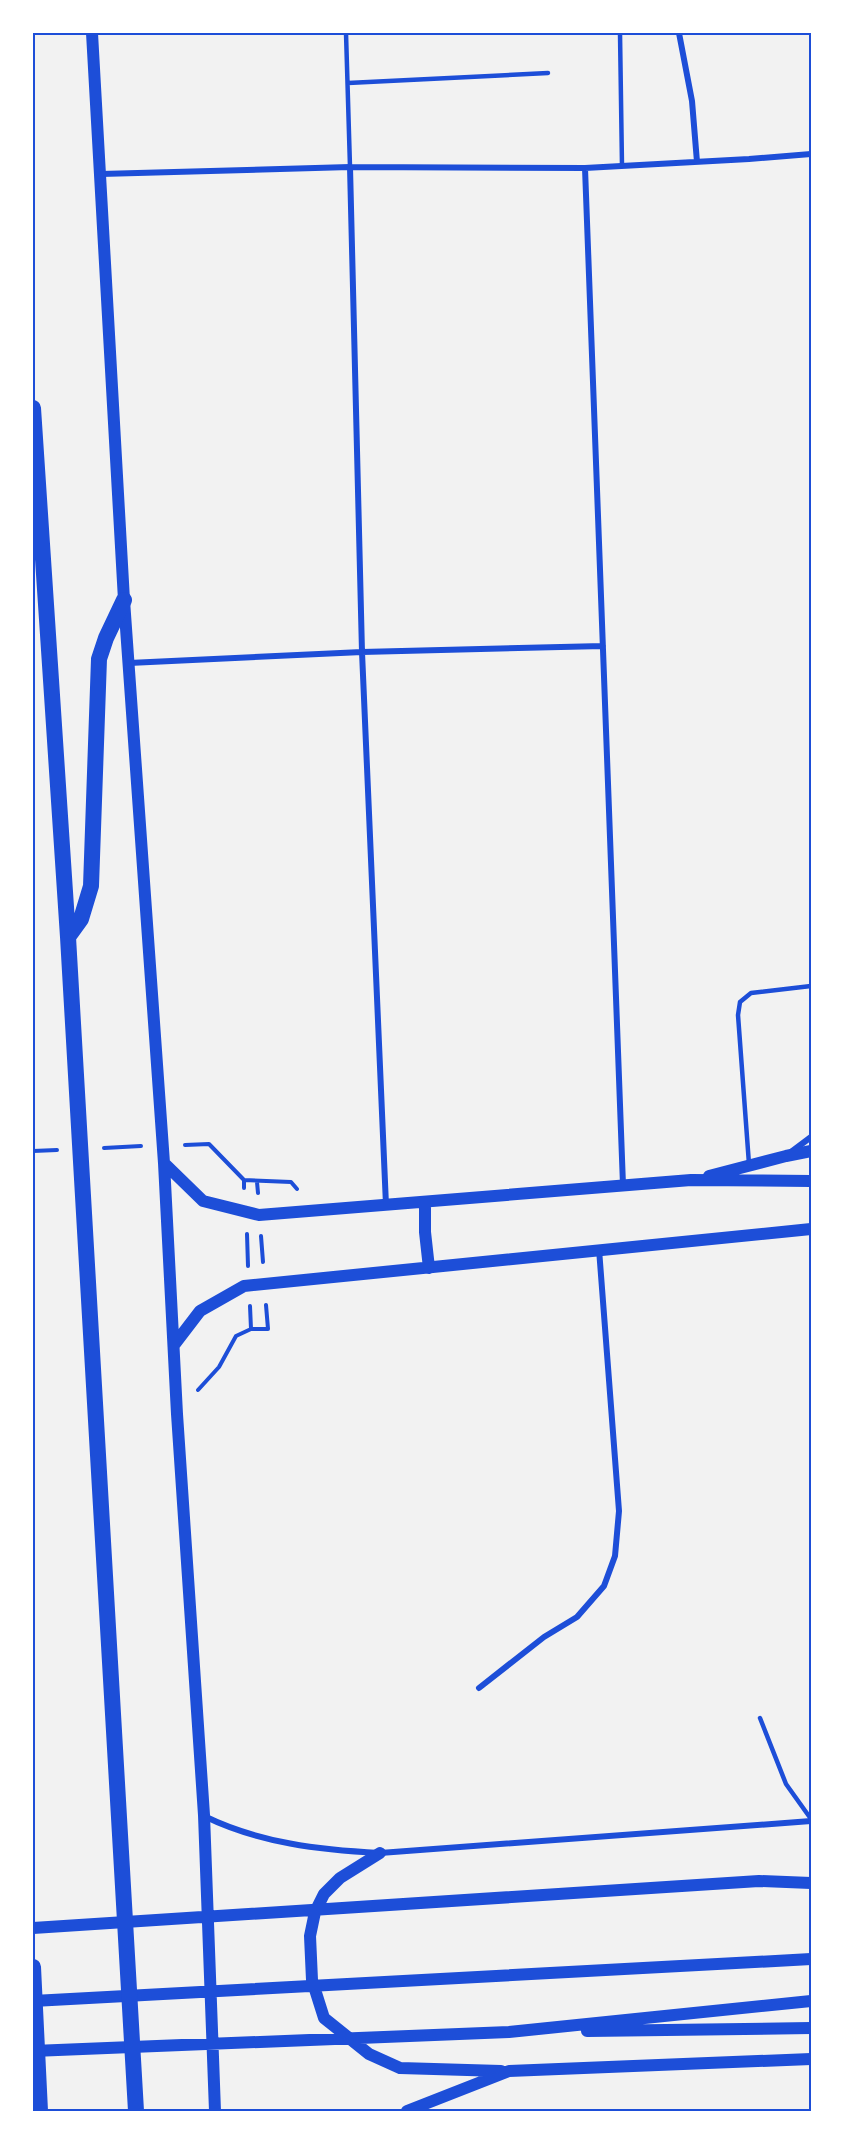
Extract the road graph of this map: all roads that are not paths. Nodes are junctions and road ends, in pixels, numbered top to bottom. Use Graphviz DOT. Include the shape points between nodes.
graph roads {
  1 [pos="92,33"];
  2 [pos="346,33"];
  3 [pos="620,33"];
  4 [pos="679,33"];
  5 [pos="548,73"];
  6 [pos="348,83"];
  7 [pos="811,154"];
  8 [pos="697,162"];
  9 [pos="622,166"];
  10 [pos="350,167"];
  11 [pos="585,168"];
  12 [pos="100,174"];
  13 [pos="33,408"];
  14 [pos="124,600"];
  15 [pos="603,646"];
  16 [pos="362,652"];
  17 [pos="128,663"];
  18 [pos="68,937"];
  19 [pos="811,986"];
  20 [pos="811,1137"];
  21 [pos="811,1151"];
  22 [pos="786,1156"];
  23 [pos="164,1163"];
  24 [pos="749,1165"];
  25 [pos="691,1180"];
  26 [pos="811,1180"];
  27 [pos="623,1186"];
  28 [pos="425,1203"];
  29 [pos="386,1205"];
  30 [pos="811,1229"];
  31 [pos="599,1249"];
  32 [pos="429,1268"];
  33 [pos="174,1345"];
  34 [pos="479,1688"];
  35 [pos="760,1718"];
  36 [pos="204,1815"];
  37 [pos="811,1820"];
  38 [pos="380,1853"];
  39 [pos="811,1875"];
  40 [pos="759,1881"];
  41 [pos="811,1884"];
  42 [pos="33,1928"];
  43 [pos="811,1959"];
  44 [pos="33,1967"];
  45 [pos="33,2001"];
  46 [pos="811,2001"];
  47 [pos="811,2028"];
  48 [pos="509,2032"];
  49 [pos="33,2051"];
  50 [pos="811,2059"];
  51 [pos="509,2071"];
  52 [pos="40,2111"];
  53 [pos="136,2111"];
  54 [pos="215,2111"];
  55 [pos="407,2111"];
  1 -- 12 [label="main road"];
  2 -- 6 [label="lane"];
  3 -- 9 [label="lane"];
  4 -- 8 [label="street" via="692,101"];
  5 -- 6 [label="lane"];
  6 -- 10 [label="lane"];
  7 -- 8 [label="street"];
  8 -- 9 [label="street"];
  9 -- 11 [label="street"];
  10 -- 11 [label="street"];
  10 -- 12 [label="street"];
  10 -- 16 [label="street"];
  11 -- 15 [label="street"];
  12 -- 14 [label="main road"];
  13 -- 18 [label="highway"];
  14 -- 17 [label="main road"];
  14 -- 18 [label="highway" via="99,659 91,886 81,919"];
  15 -- 16 [label="street"];
  15 -- 27 [label="street"];
  16 -- 17 [label="street"];
  16 -- 29 [label="street"];
  17 -- 23 [label="main road"];
  18 -- 53 [label="highway"];
  19 -- 24 [label="lane" via="751,993 740,1002"];
  20 -- 22 [label="street"];
  21 -- 22 [label="main road"];
  22 -- 24 [label="main road"];
  23 -- 29 [label="main road" via="203,1202 259,1215"];
  23 -- 33 [label="main road"];
  24 -- 25 [label="main road"];
  25 -- 26 [label="main road"];
  25 -- 27 [label="main road"];
  27 -- 28 [label="main road"];
  28 -- 29 [label="main road"];
  28 -- 32 [label="main road"];
  30 -- 31 [label="main road"];
  31 -- 32 [label="main road"];
  31 -- 34 [label="street" via="619,1511 615,1556 604,1586 577,1617 544,1637"];
  32 -- 33 [label="main road" via="244,1286 200,1311"];
  33 -- 36 [label="main road"];
  35 -- 37 [label="lane" via="786,1784"];
  36 -- 38 [label="street" via="270,1839 330,1851"];
  36 -- 54 [label="main road"];
  37 -- 38 [label="street"];
  38 -- 51 [label="main road" via="340,1878 324,1894 315,1912 310,1936 312,1980 324,2018 369,2054 400,2068"];
  39 -- 40 [label="main road"];
  40 -- 41 [label="main road"];
  40 -- 42 [label="main road"];
  43 -- 45 [label="main road"];
  44 -- 52 [label="highway"];
  46 -- 48 [label="main road"];
  47 -- 48 [label="main road"];
  48 -- 49 [label="main road"];
  50 -- 51 [label="main road"];
  51 -- 55 [label="main road"];
}
